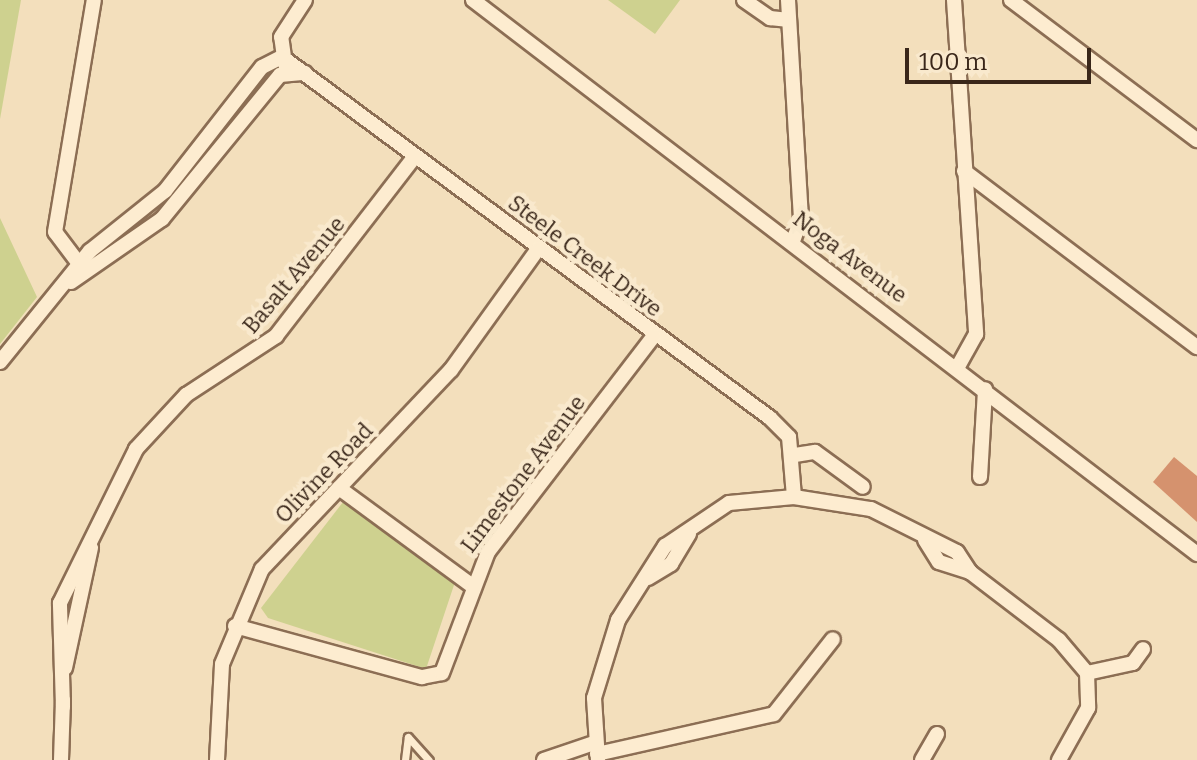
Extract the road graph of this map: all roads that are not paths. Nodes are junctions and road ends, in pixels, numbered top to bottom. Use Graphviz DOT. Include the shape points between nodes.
graph roads {
  1 [pos="94,0"];
  2 [pos="305,0"];
  3 [pos="473,0"];
  4 [pos="744,0"];
  5 [pos="788,0"];
  6 [pos="954,0"];
  7 [pos="1011,0"];
  8 [pos="789,20"];
  9 [pos="282,57"];
  10 [pos="288,71"];
  11 [pos="306,73"];
  12 [pos="1197,140"];
  13 [pos="415,156"];
  14 [pos="964,171"];
  15 [pos="793,241"];
  16 [pos="538,249"];
  17 [pos="80,265"];
  18 [pos="64,287"];
  19 [pos="654,336"];
  20 [pos="1197,347"];
  21 [pos="0,362"];
  22 [pos="954,364"];
  23 [pos="985,389"];
  24 [pos="795,455"];
  25 [pos="980,477"];
  26 [pos="863,487"];
  27 [pos="339,488"];
  28 [pos="794,497"];
  29 [pos="1197,554"];
  30 [pos="471,585"];
  31 [pos="235,626"];
  32 [pos="833,639"];
  33 [pos="1143,649"];
  34 [pos="1087,673"];
  35 [pos="937,734"];
  36 [pos="596,752"];
  37 [pos="61,760"];
  38 [pos="217,760"];
  39 [pos="405,760"];
  40 [pos="429,760"];
  41 [pos="544,760"];
  42 [pos="922,760"];
  43 [pos="1059,760"];
  1 -- 17 [label="street" via="55,232"];
  2 -- 9 [label="street" via="281,37"];
  3 -- 15 [label="street, Noga Avenue"];
  4 -- 8 [label="street" via="770,18"];
  5 -- 8 [label="street"];
  6 -- 14 [label="street"];
  7 -- 12 [label="street"];
  8 -- 15 [label="street" via="801,219"];
  9 -- 10 [label="street"];
  9 -- 11 [label="street, Steele Creek Drive"];
  9 -- 17 [label="street" via="262,67 165,191"];
  10 -- 11 [label="street"];
  10 -- 18 [label="street" via="162,219"];
  11 -- 13 [label="street, Steele Creek Drive"];
  13 -- 16 [label="street, Steele Creek Drive"];
  13 -- 37 [label="street, Basalt Avenue" via="276,336 186,395 152,427 102,514 74,609"];
  14 -- 20 [label="street"];
  14 -- 22 [label="street" via="976,334"];
  15 -- 22 [label="street, Noga Avenue"];
  16 -- 19 [label="street, Steele Creek Drive"];
  16 -- 27 [label="street, Olivine Road" via="451,370"];
  17 -- 18 [label="street"];
  18 -- 21 [label="street"];
  19 -- 24 [label="street, Steele Creek Drive" via="770,418 789,437"];
  19 -- 30 [label="street, Limestone Avenue" via="498,537"];
  22 -- 23 [label="street, Noga Avenue"];
  23 -- 25 [label="street"];
  23 -- 29 [label="street, Noga Avenue"];
  24 -- 26 [label="street" via="815,452"];
  24 -- 28 [label="street"];
  27 -- 30 [label="street"];
  27 -- 31 [label="street, Olivine Road" via="262,569"];
  28 -- 34 [label="street" via="871,509 957,552 970,572 1059,640"];
  28 -- 36 [label="street" via="729,503 665,546 604,654"];
  30 -- 31 [label="street, Limestone Avenue" via="446,666 431,678"];
  31 -- 38 [label="street, Olivine Road" via="222,664"];
  32 -- 36 [label="street" via="774,714"];
  33 -- 34 [label="street" via="1133,663"];
  34 -- 43 [label="street" via="1088,708"];
  35 -- 42 [label="street"];
  36 -- 41 [label="street"];
  39 -- 40 [label="lane" via="408,737"];
}
